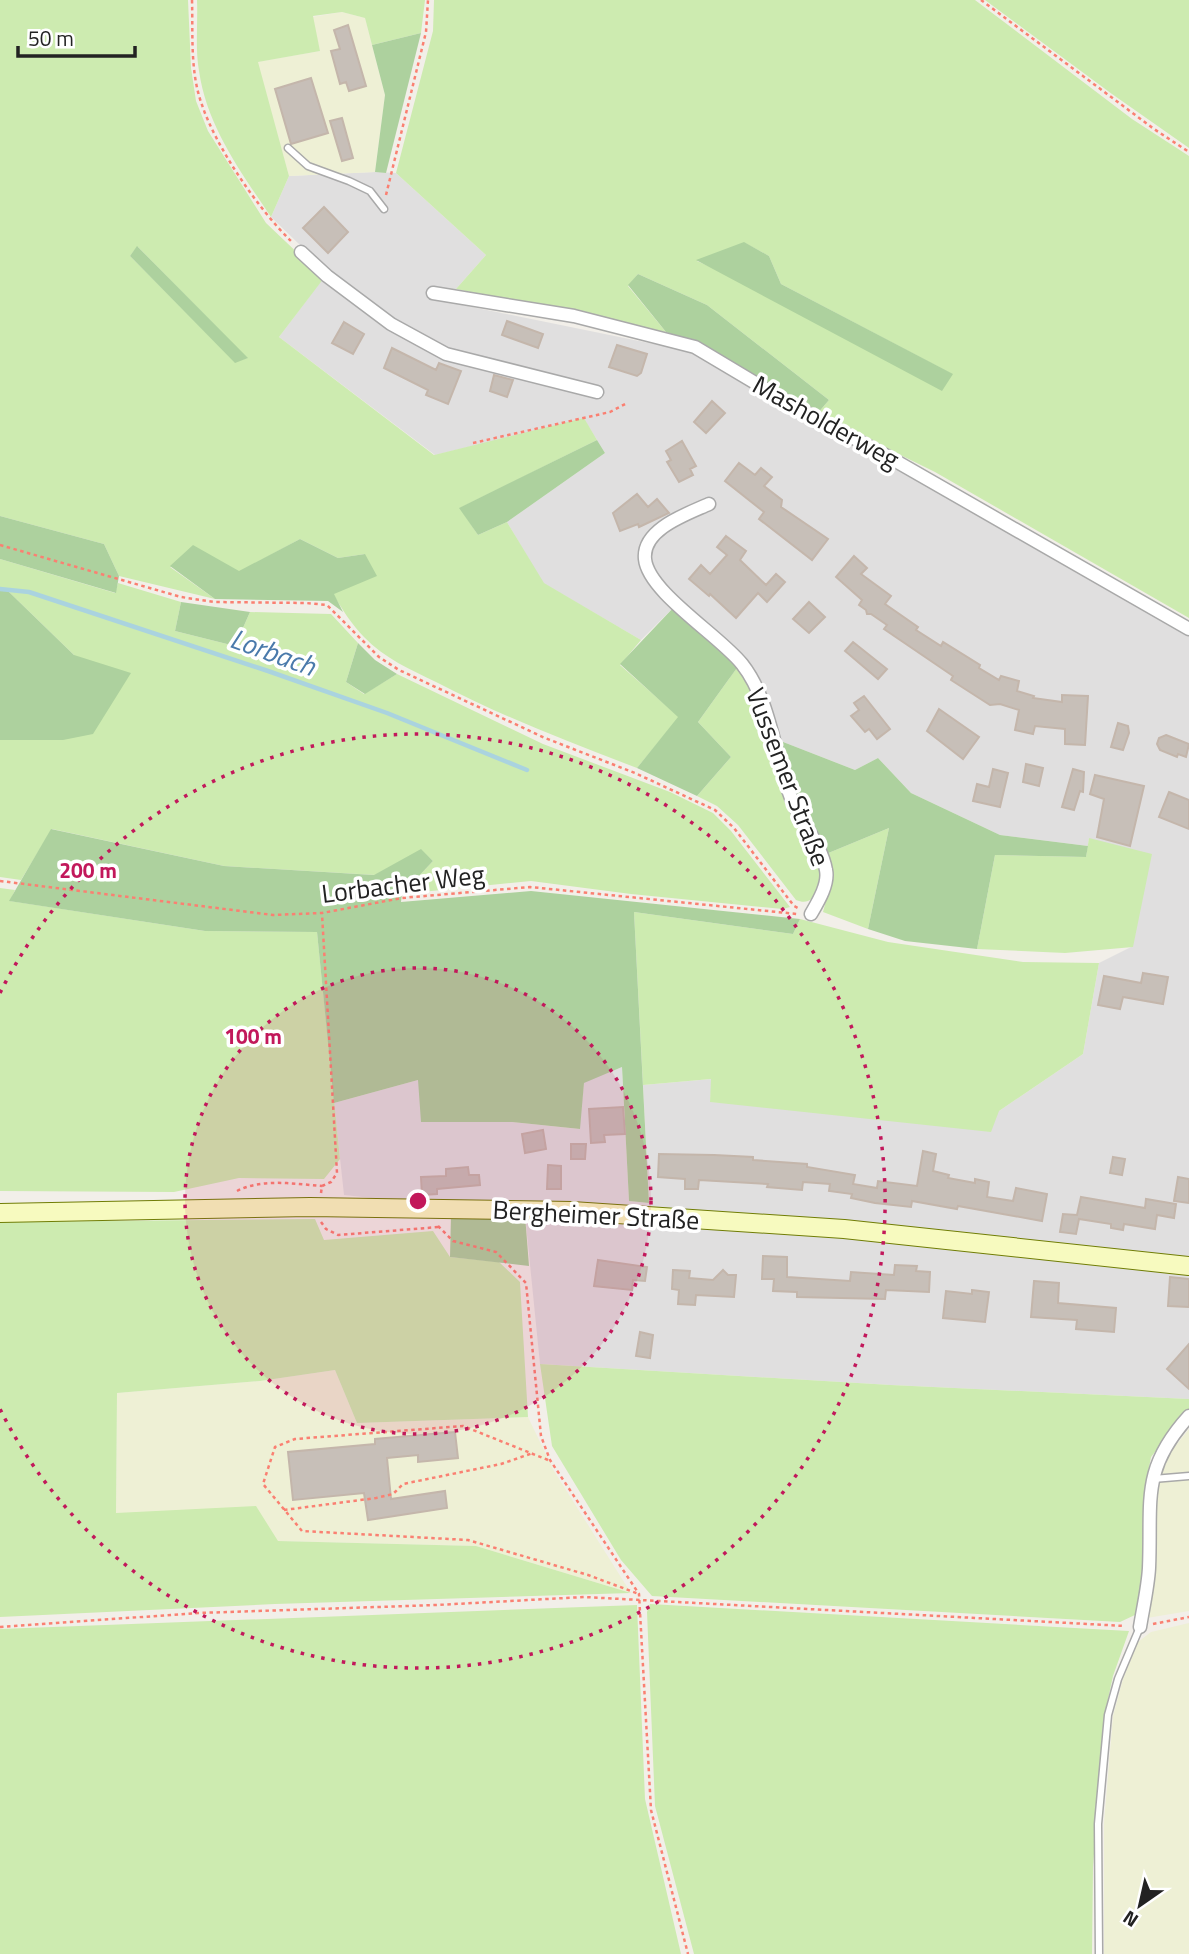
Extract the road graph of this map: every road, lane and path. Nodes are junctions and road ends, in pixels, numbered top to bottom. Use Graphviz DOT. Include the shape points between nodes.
graph roads {
  1 [pos="192,0"];
  2 [pos="428,0"];
  3 [pos="981,0"];
  4 [pos="288,148"];
  5 [pos="1189,152"];
  6 [pos="384,209"];
  7 [pos="301,252"];
  8 [pos="433,293"];
  9 [pos="597,392"];
  10 [pos="627,403"];
  11 [pos="472,443"];
  12 [pos="709,504"];
  13 [pos="0,545"];
  14 [pos="1189,629"];
  15 [pos="0,881"];
  16 [pos="322,913"];
  17 [pos="811,914"];
  18 [pos="321,1196"];
  19 [pos="433,1209"];
  20 [pos="0,1213"];
  21 [pos="320,1221"];
  22 [pos="439,1227"];
  23 [pos="1189,1266"];
  24 [pos="1189,1416"];
  25 [pos="533,1453"];
  26 [pos="550,1460"];
  27 [pos="1189,1476"];
  28 [pos="1153,1479"];
  29 [pos="284,1510"];
  30 [pos="639,1594"];
  31 [pos="640,1600"];
  32 [pos="1189,1616"];
  33 [pos="0,1627"];
  34 [pos="1140,1627"];
  35 [pos="688,1954"];
  36 [pos="1098,1954"];
  1 -- 7 [label="path" via="195,69 204,109 262,210"];
  2 -- 6 [label="path" via="426,32"];
  3 -- 5 [label="path"];
  4 -- 6 [label="lane" via="308,166 370,191"];
  7 -- 9 [label="street" via="391,324 446,354"];
  8 -- 14 [label="street, Masholderweg" via="574,316 695,346"];
  10 -- 11 [label="path" via="610,412"];
  12 -- 17 [label="street, Vussemer Straße" via="665,524 648,544 647,570 676,604 741,663 758,690 792,800 827,873"];
  13 -- 17 [label="path" via="181,597 327,605 361,641 399,670 715,810 794,906"];
  15 -- 16 [label="path, Lorbacher Weg" via="273,915"];
  16 -- 17 [label="path, Lorbacher Weg" via="402,898 530,887"];
  16 -- 18 [label="path" via="337,1173 321,1186"];
  19 -- 20 [label="street, Bergheimer Straße"];
  19 -- 22 [label="path"];
  19 -- 23 [label="street, Bergheimer Straße" via="572,1211 844,1229"];
  21 -- 22 [label="path" via="338,1235"];
  22 -- 26 [label="path" via="453,1241 496,1252 526,1283 541,1436"];
  24 -- 28 [label="street" via="1158,1458"];
  25 -- 26 [label="path"];
  25 -- 29 [label="path" via="404,1484 376,1498"];
  25 -- 29 [label="path" via="463,1426 295,1439 275,1447 263,1485"];
  26 -- 30 [label="path"];
  27 -- 28 [label="lane"];
  28 -- 34 [label="street" via="1149,1571"];
  29 -- 30 [label="path" via="302,1531 468,1540"];
  30 -- 31 [label="path"];
  31 -- 33 [label="path" via="584,1597 198,1613"];
  31 -- 34 [label="path"];
  31 -- 35 [label="path" via="651,1810"];
  32 -- 34 [label="path"];
  34 -- 36 [label="lane" via="1108,1715 1098,1824"];
}
